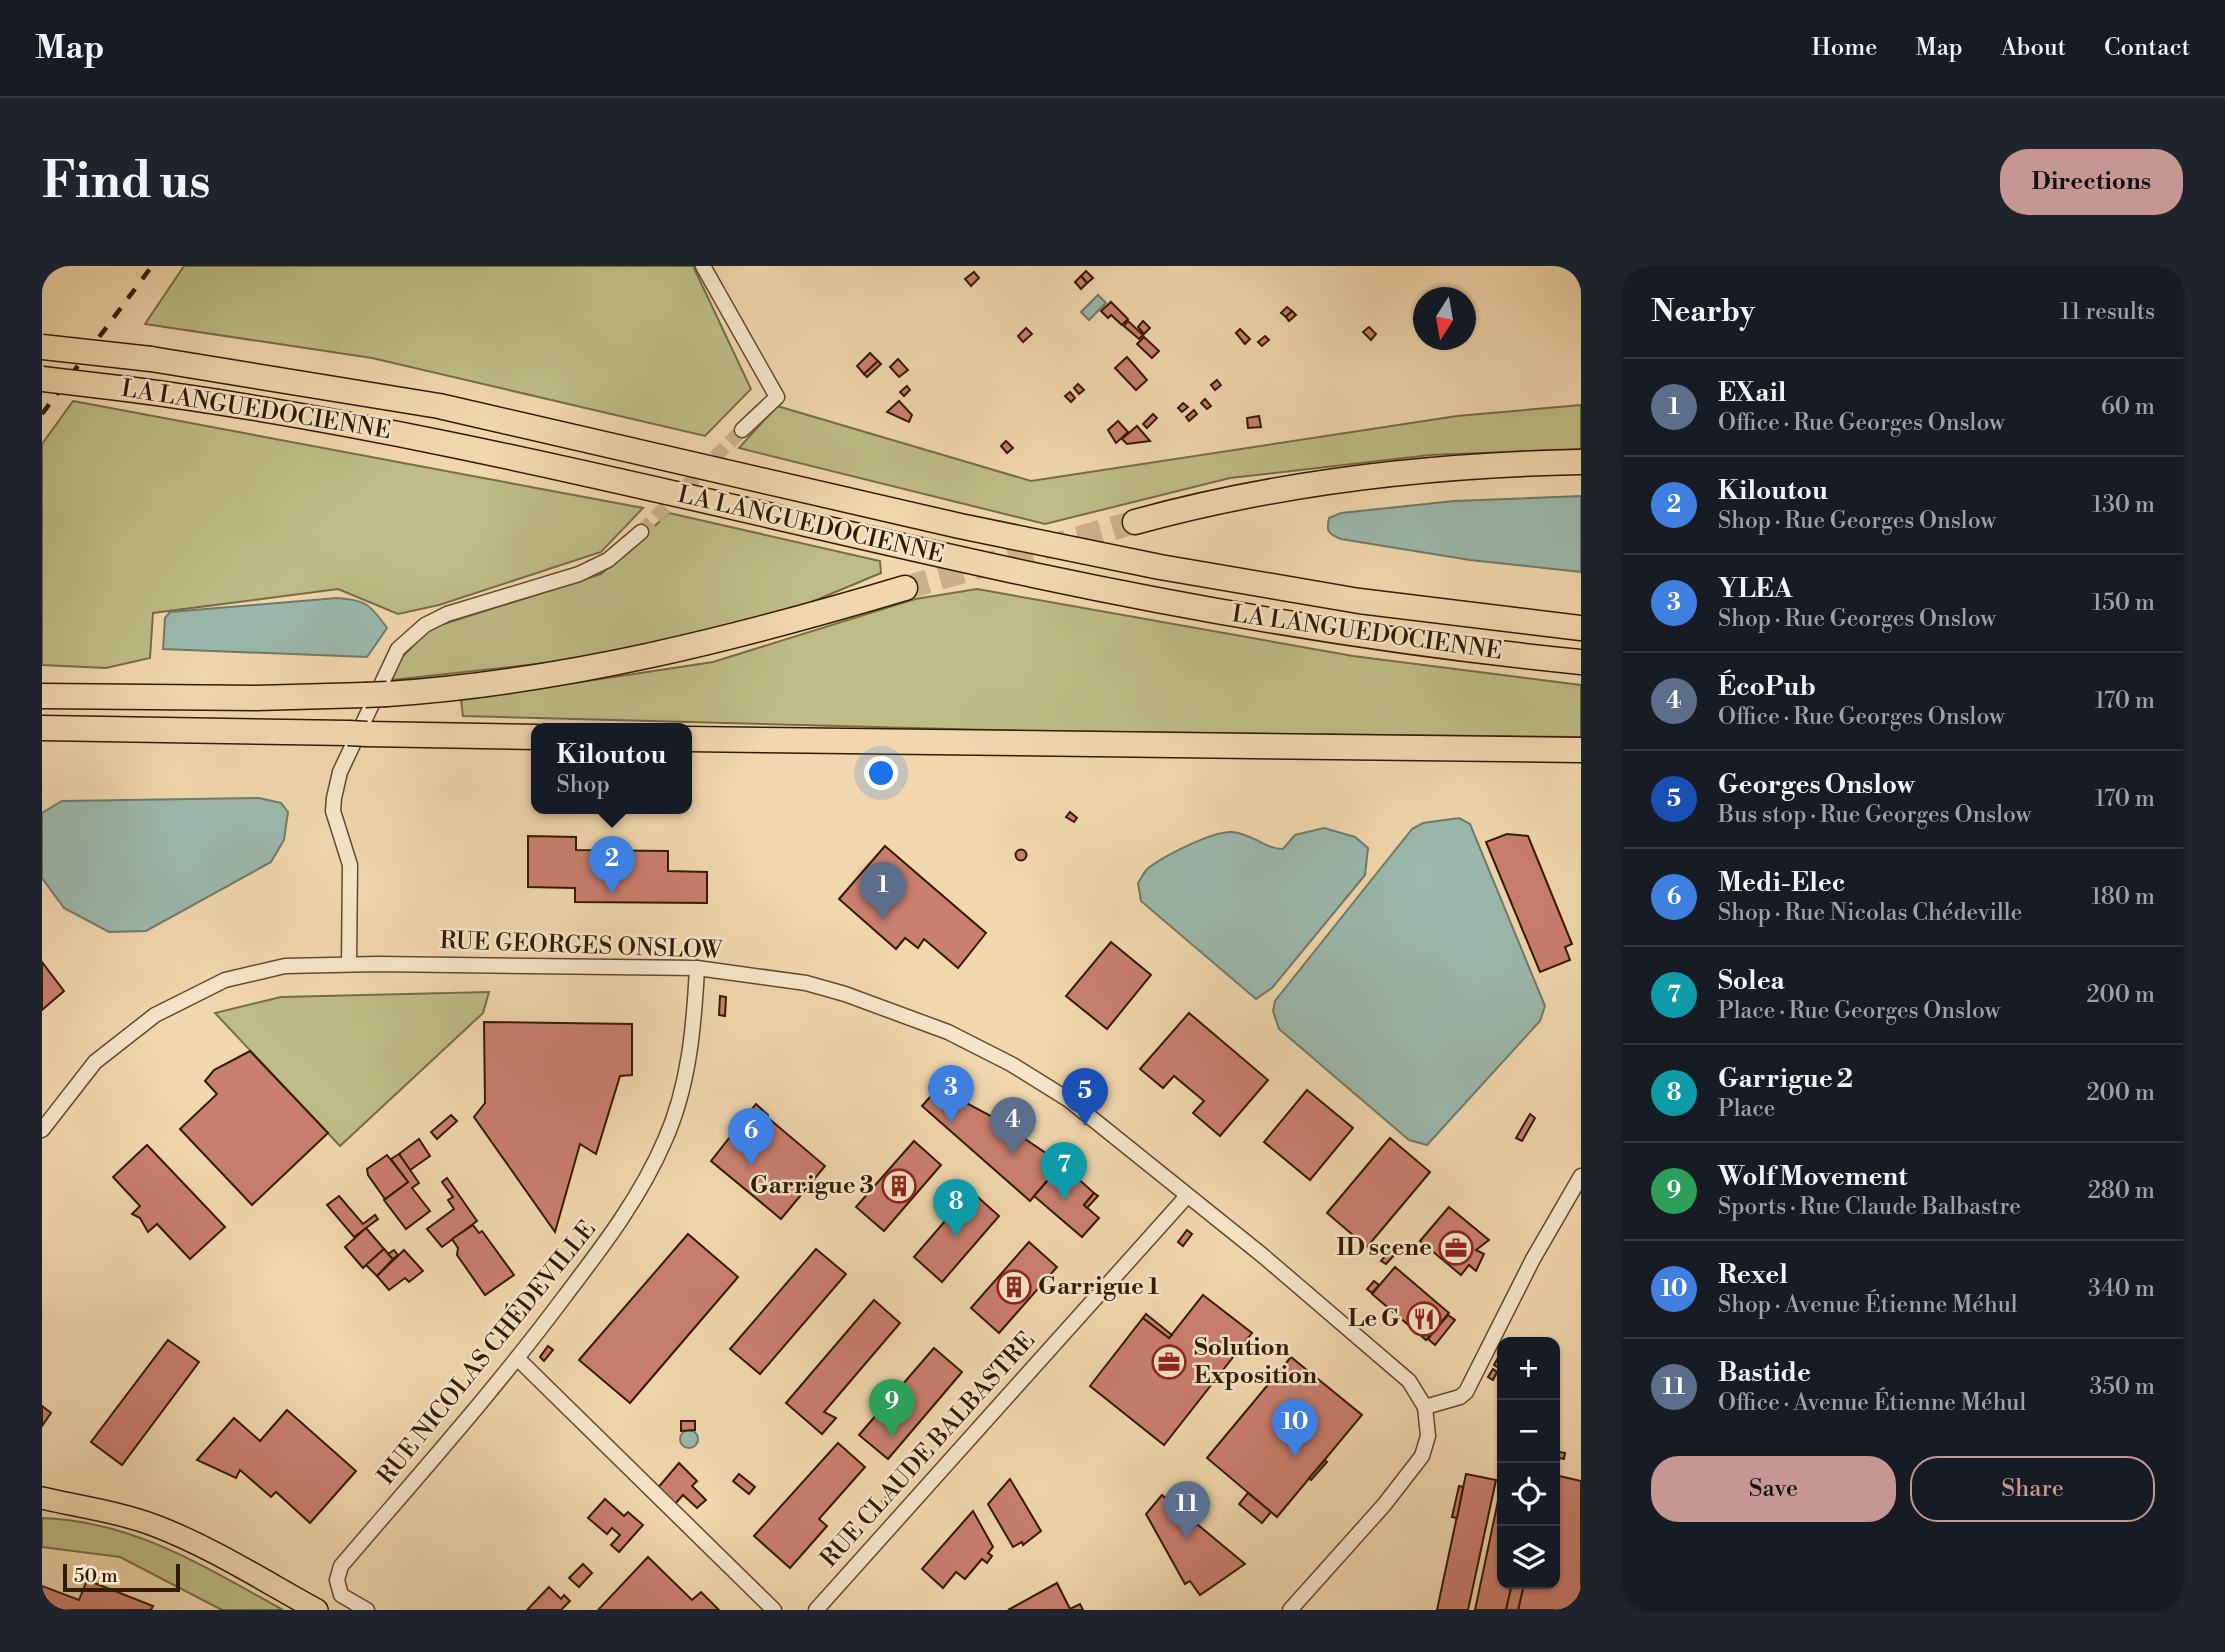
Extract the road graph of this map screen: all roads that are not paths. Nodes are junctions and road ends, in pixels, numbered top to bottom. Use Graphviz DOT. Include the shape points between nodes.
graph roads {
  1 [pos="703,266"];
  2 [pos="42,346"];
  3 [pos="42,379"];
  4 [pos="742,430"];
  5 [pos="1581,462"];
  6 [pos="1135,523"];
  7 [pos="641,532"];
  8 [pos="905,588"];
  9 [pos="1581,628"];
  10 [pos="1581,662"];
  11 [pos="42,696"];
  12 [pos="42,728"];
  13 [pos="531,737"];
  14 [pos="692,739"];
  15 [pos="1581,750"];
  16 [pos="349,964"];
  17 [pos="697,968"];
  18 [pos="42,1130"];
  19 [pos="1581,1176"];
  20 [pos="1187,1196"];
  21 [pos="518,1359"];
  22 [pos="1425,1407"];
  23 [pos="42,1498"];
  24 [pos="42,1504"];
  25 [pos="67,1504"];
  26 [pos="1292,1609"];
  27 [pos="317,1610"];
  28 [pos="367,1610"];
  29 [pos="774,1610"];
  30 [pos="816,1610"];
  1 -- 4 [label="street" via="777,397"];
  2 -- 9 [label="highway, LA LANGUEDOCIENNE, bridge" via="151,359 439,407 1160,567 1359,601"];
  3 -- 10 [label="highway, LA LANGUEDOCIENNE, bridge" via="283,412 447,442 1129,594 1374,636"];
  5 -- 6 [label="highway" via="1464,467 1343,480 1220,501"];
  7 -- 16 [label="street" via="608,560 447,614 425,625 398,649 340,772 334,798 333,811 350,865"];
  8 -- 11 [label="highway" via="624,663 475,686 256,698"];
  12 -- 13 [label="highway"];
  14 -- 15 [label="highway"];
  16 -- 17 [label="street, RUE GEORGES ONSLOW"];
  16 -- 18 [label="street, RUE GEORGES ONSLOW" via="285,966 225,980 155,1015 95,1062"];
  17 -- 20 [label="street, RUE GEORGES ONSLOW" via="845,993 948,1032 1069,1100"];
  17 -- 21 [label="street, RUE NICOLAS CHÉDEVILLE" via="687,1069 666,1139 622,1223"];
  19 -- 22 [label="street" via="1532,1259 1466,1392"];
  20 -- 22 [label="street, RUE GEORGES ONSLOW" via="1409,1381"];
  20 -- 30 [label="street, RUE CLAUDE BALBASTRE"];
  21 -- 28 [label="street, RUE NICOLAS CHÉDEVILLE" via="341,1566 337,1580 341,1595"];
  21 -- 29 [label="street"];
  22 -- 26 [label="street" via="1428,1436 1422,1456"];
  23 -- 25 [label="main road"];
  24 -- 25 [label="main road"];
  25 -- 27 [label="main road" via="126,1516 191,1540"];
}
